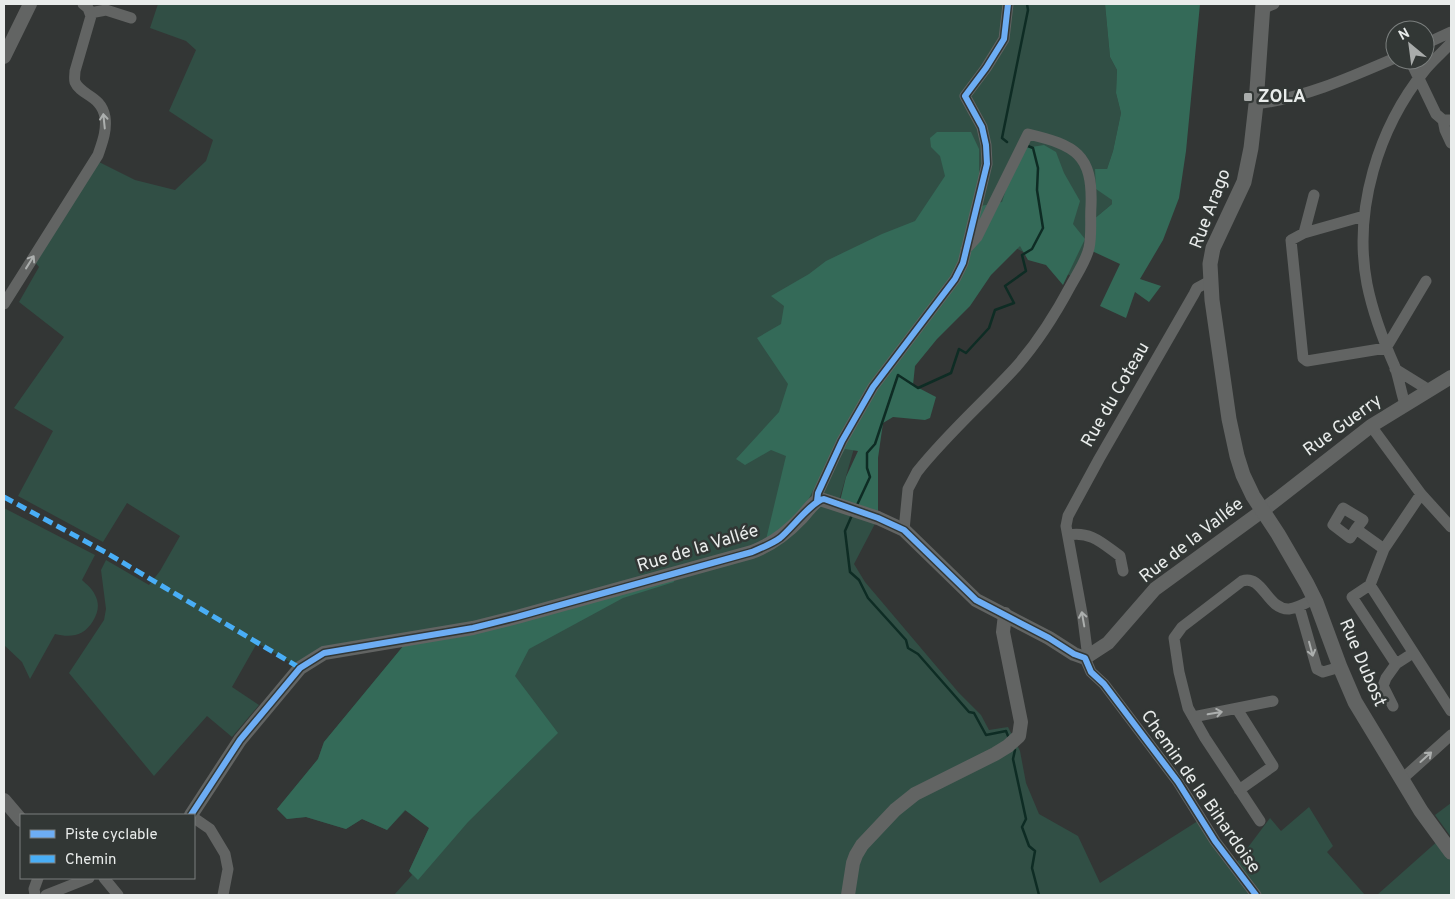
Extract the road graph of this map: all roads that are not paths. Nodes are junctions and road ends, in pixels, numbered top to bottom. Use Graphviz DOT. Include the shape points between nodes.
graph roads {
  1 [pos="30,4"];
  2 [pos="1008,4"];
  3 [pos="1266,5"];
  4 [pos="86,8"];
  5 [pos="131,18"];
  6 [pos="1451,32"];
  7 [pos="1435,39"];
  8 [pos="1451,42"];
  9 [pos="4,57"];
  10 [pos="1385,63"];
  11 [pos="1415,70"];
  12 [pos="1419,79"];
  13 [pos="1256,104"];
  14 [pos="1447,120"];
  15 [pos="1451,143"];
  16 [pos="1314,195"];
  17 [pos="1364,216"];
  18 [pos="1304,233"];
  19 [pos="966,249"];
  20 [pos="1210,281"];
  21 [pos="1426,281"];
  22 [pos="4,304"];
  23 [pos="1386,348"];
  24 [pos="1395,369"];
  25 [pos="1451,377"];
  26 [pos="1429,390"];
  27 [pos="1405,404"];
  28 [pos="1371,426"];
  29 [pos="1421,494"];
  30 [pos="817,500"];
  31 [pos="1262,510"];
  32 [pos="1451,526"];
  33 [pos="1356,529"];
  34 [pos="904,530"];
  35 [pos="1068,535"];
  36 [pos="1384,549"];
  37 [pos="1123,572"];
  38 [pos="1370,585"];
  39 [pos="1314,599"];
  40 [pos="1299,606"];
  41 [pos="1005,614"];
  42 [pos="1413,654"];
  43 [pos="1086,658"];
  44 [pos="1396,664"];
  45 [pos="1340,667"];
  46 [pos="1273,701"];
  47 [pos="1393,706"];
  48 [pos="1237,709"];
  49 [pos="1451,710"];
  50 [pos="1192,717"];
  51 [pos="1451,735"];
  52 [pos="1401,780"];
  53 [pos="1239,790"];
  54 [pos="4,800"];
  55 [pos="195,814"];
  56 [pos="195,818"];
  57 [pos="20,819"];
  58 [pos="1260,821"];
  59 [pos="1451,852"];
  60 [pos="38,879"];
  61 [pos="86,879"];
  62 [pos="105,879"];
  63 [pos="35,895"];
  64 [pos="46,895"];
  65 [pos="118,895"];
  66 [pos="223,895"];
  67 [pos="848,895"];
  68 [pos="1256,895"];
  1 -- 9 [label="street"];
  2 -- 19 [label="street" via="1004,39 965,96 982,127 987,155"];
  3 -- 13 [label="main road, Rue Arago"];
  4 -- 5 [label="street"];
  22 -- 4 [label="street, one-way" via="98,155 104,138 102,109 75,79 91,21"];
  6 -- 7 [label="street"];
  8 -- 12 [label="street"];
  10 -- 13 [label="street" via="1281,101"];
  11 -- 12 [label="street"];
  12 -- 14 [label="street" via="1436,114"];
  12 -- 17 [label="street" via="1389,129 1376,163"];
  13 -- 20 [label="main road, Rue Arago" via="1244,182 1213,248"];
  14 -- 15 [label="street" via="1445,130"];
  16 -- 18 [label="street"];
  17 -- 18 [label="street"];
  17 -- 23 [label="street" via="1367,283"];
  18 -- 23 [label="street" via="1291,240 1303,358 1307,361"];
  19 -- 30 [label="street" via="955,279 873,386 842,441"];
  19 -- 34 [label="street" via="977,237 1028,134 1057,142 1080,156 1089,174 1091,190 1089,248 1059,308 1039,339 917,472 908,490"];
  20 -- 31 [label="main road, Rue Arago" via="1237,456 1247,485"];
  20 -- 35 [label="street, Rue du Coteau" via="1197,288 1099,459 1068,516"];
  21 -- 23 [label="street"];
  23 -- 24 [label="street"];
  24 -- 26 [label="street"];
  24 -- 27 [label="street"];
  25 -- 26 [label="street, Rue Guerry"];
  26 -- 27 [label="street, Rue Guerry"];
  27 -- 28 [label="street, Rue Guerry"];
  28 -- 29 [label="street"];
  28 -- 31 [label="street, Rue Guerry"];
  29 -- 32 [label="street"];
  29 -- 36 [label="street"];
  30 -- 34 [label="street" via="824,499"];
  30 -- 55 [label="street, Rue de la Vallée" via="778,539 752,552 517,618 324,652 300,668 240,740"];
  31 -- 39 [label="main road, Rue Dubost"];
  31 -- 43 [label="street, Rue de la Vallée" via="1156,589 1108,643"];
  33 -- 36 [label="street"];
  34 -- 41 [label="street" via="976,600"];
  35 -- 37 [label="street" via="1080,533 1093,538 1120,556"];
  43 -- 35 [label="street, Rue du Coteau, one-way" via="1088,650"];
  36 -- 38 [label="street"];
  38 -- 42 [label="street"];
  38 -- 44 [label="street" via="1352,597"];
  39 -- 40 [label="street"];
  39 -- 45 [label="main road, Rue Dubost"];
  40 -- 45 [label="street, one-way" via="1317,669 1323,672"];
  40 -- 50 [label="street" via="1286,609 1276,606 1254,581 1246,580 1178,630 1174,644"];
  41 -- 43 [label="street"];
  41 -- 67 [label="street" via="1004,638 1021,722 1019,736 1002,750 915,794 894,810 856,855"];
  42 -- 44 [label="street"];
  42 -- 49 [label="street"];
  43 -- 68 [label="street, Chemin de la Bihardoise" via="1091,672 1104,684 1178,782 1215,841"];
  44 -- 47 [label="street" via="1384,686"];
  45 -- 52 [label="main road, Rue Dubost" via="1355,702"];
  46 -- 48 [label="street"];
  50 -- 48 [label="street, one-way"];
  48 -- 53 [label="street" via="1274,766"];
  50 -- 53 [label="street"];
  52 -- 51 [label="street, one-way"];
  52 -- 59 [label="main road, Rue Dubost"];
  53 -- 58 [label="street"];
  54 -- 57 [label="street"];
  56 -- 66 [label="street" via="210,829 225,854 228,869"];
  60 -- 63 [label="street"];
  61 -- 64 [label="street"];
  62 -- 65 [label="street"];
}
